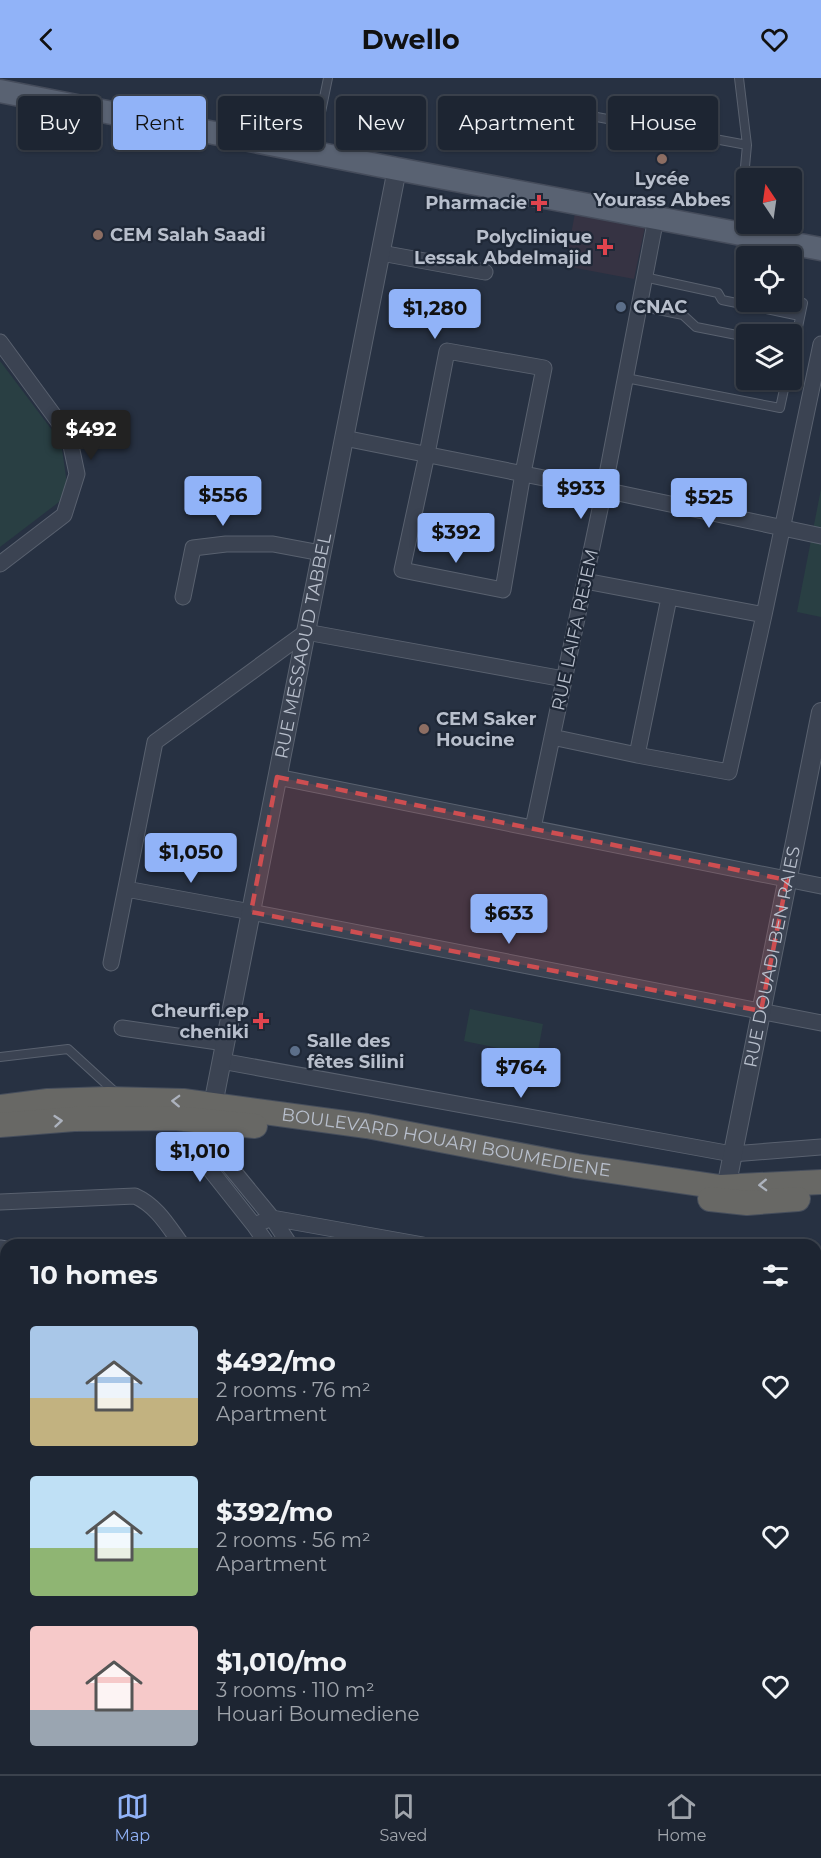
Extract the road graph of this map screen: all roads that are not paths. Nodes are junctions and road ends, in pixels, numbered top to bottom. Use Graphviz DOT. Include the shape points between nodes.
graph roads {
  1 [pos="328,78"];
  2 [pos="739,78"];
  3 [pos="0,91"];
  4 [pos="596,117"];
  5 [pos="747,145"];
  6 [pos="313,153"];
  7 [pos="745,168"];
  8 [pos="397,169"];
  9 [pos="656,219"];
  10 [pos="736,232"];
  11 [pos="744,234"];
  12 [pos="821,249"];
  13 [pos="381,253"];
  14 [pos="485,272"];
  15 [pos="644,277"];
  16 [pos="803,303"];
  17 [pos="639,306"];
  18 [pos="800,316"];
  19 [pos="798,324"];
  20 [pos="736,335"];
  21 [pos="0,342"];
  22 [pos="821,344"];
  23 [pos="626,378"];
  24 [pos="784,390"];
  25 [pos="344,438"];
  26 [pos="428,454"];
  27 [pos="523,473"];
  28 [pos="604,490"];
  29 [pos="783,528"];
  30 [pos="821,536"];
  31 [pos="321,553"];
  32 [pos="0,564"];
  33 [pos="585,581"];
  34 [pos="183,597"];
  35 [pos="669,598"];
  36 [pos="765,615"];
  37 [pos="306,632"];
  38 [pos="564,679"];
  39 [pos="821,712"];
  40 [pos="552,737"];
  41 [pos="637,755"];
  42 [pos="815,773"];
  43 [pos="277,777"];
  44 [pos="533,828"];
  45 [pos="787,879"];
  46 [pos="821,886"];
  47 [pos="126,889"];
  48 [pos="251,912"];
  49 [pos="111,963"];
  50 [pos="761,1011"];
  51 [pos="821,1023"];
  52 [pos="122,1028"];
  53 [pos="223,1052"];
  54 [pos="0,1057"];
  55 [pos="122,1100"];
  56 [pos="0,1107"];
  57 [pos="210,1122"];
  58 [pos="0,1125"];
  59 [pos="821,1147"];
  60 [pos="732,1154"];
  61 [pos="821,1182"];
  62 [pos="725,1194"];
  63 [pos="821,1197"];
  64 [pos="0,1202"];
  65 [pos="272,1218"];
  66 [pos="254,1225"];
  67 [pos="178,1239"];
  68 [pos="264,1239"];
  69 [pos="286,1239"];
  70 [pos="389,1239"];
  1 -- 6 [label="lane"];
  2 -- 5 [label="lane"];
  3 -- 6 [label="main road"];
  4 -- 5 [label="lane"];
  5 -- 7 [label="lane"];
  6 -- 8 [label="main road"];
  8 -- 9 [label="main road"];
  8 -- 13 [label="street, RUE MESSAOUD TABBEL"];
  9 -- 10 [label="main road"];
  9 -- 15 [label="street, RUE LAIFA REJEM"];
  11 -- 12 [label="main road"];
  13 -- 14 [label="street"];
  13 -- 25 [label="street, RUE MESSAOUD TABBEL"];
  15 -- 17 [label="street, RUE LAIFA REJEM"];
  15 -- 18 [label="lane" via="718,293 722,300"];
  16 -- 18 [label="lane"];
  17 -- 20 [label="lane" via="683,315 696,327"];
  17 -- 23 [label="street, RUE LAIFA REJEM"];
  18 -- 19 [label="lane"];
  21 -- 32 [label="street" via="69,436 77,474 64,515"];
  22 -- 29 [label="street"];
  23 -- 24 [label="lane" via="780,408"];
  23 -- 28 [label="street, RUE LAIFA REJEM"];
  25 -- 26 [label="street"];
  25 -- 31 [label="street, RUE MESSAOUD TABBEL"];
  26 -- 27 [label="street"];
  26 -- 27 [label="street" via="447,351 544,368"];
  26 -- 27 [label="street" via="402,570 481,586 503,590"];
  27 -- 28 [label="street"];
  28 -- 29 [label="street"];
  28 -- 33 [label="street, RUE LAIFA REJEM"];
  29 -- 30 [label="street"];
  29 -- 36 [label="street"];
  31 -- 34 [label="street" via="273,544 193,548"];
  31 -- 37 [label="street, RUE MESSAOUD TABBEL"];
  33 -- 35 [label="street"];
  33 -- 38 [label="street, RUE LAIFA REJEM"];
  35 -- 36 [label="street"];
  35 -- 41 [label="street"];
  36 -- 41 [label="street" via="729,772"];
  37 -- 38 [label="street"];
  37 -- 43 [label="street, RUE MESSAOUD TABBEL"];
  37 -- 47 [label="street" via="155,742"];
  38 -- 40 [label="street, RUE LAIFA REJEM"];
  39 -- 42 [label="street, RUE DOUADI BEN RAIES"];
  40 -- 41 [label="street"];
  40 -- 44 [label="street, RUE LAIFA REJEM"];
  42 -- 45 [label="street, RUE DOUADI BEN RAIES"];
  43 -- 44 [label="street"];
  43 -- 48 [label="street, RUE MESSAOUD TABBEL"];
  44 -- 45 [label="street"];
  45 -- 46 [label="street"];
  45 -- 50 [label="street, RUE DOUADI BEN RAIES"];
  47 -- 48 [label="street"];
  47 -- 49 [label="street"];
  48 -- 50 [label="street"];
  48 -- 53 [label="street, RUE MESSAOUD TABBEL"];
  50 -- 51 [label="street"];
  50 -- 60 [label="street, RUE DOUADI BEN RAIES"];
  52 -- 53 [label="street"];
  53 -- 57 [label="street, RUE MESSAOUD TABBEL"];
  53 -- 60 [label="street"];
  54 -- 55 [label="lane" via="68,1049"];
  55 -- 56 [label="highway, BOULEVARD HOUARI BOUMEDIENE" via="48,1101"];
  57 -- 55 [label="highway, BOULEVARD HOUARI BOUMEDIENE, one-way" via="183,1101"];
  58 -- 57 [label="highway, BOULEVARD HOUARI BOUMEDIENE, one-way" via="75,1119 175,1118"];
  57 -- 62 [label="highway, BOULEVARD HOUARI BOUMEDIENE" via="325,1134 631,1190"];
  57 -- 65 [label="street"];
  57 -- 66 [label="street" via="197,1153"];
  59 -- 60 [label="street"];
  60 -- 62 [label="street, RUE DOUADI BEN RAIES"];
  61 -- 62 [label="highway, BOULEVARD HOUARI BOUMEDIENE, one-way"];
  62 -- 63 [label="highway, BOULEVARD HOUARI BOUMEDIENE" via="747,1203"];
  64 -- 67 [label="street" via="135,1196 155,1209"];
  65 -- 66 [label="street"];
  65 -- 69 [label="street"];
  65 -- 70 [label="street"];
  66 -- 68 [label="street"];
}
